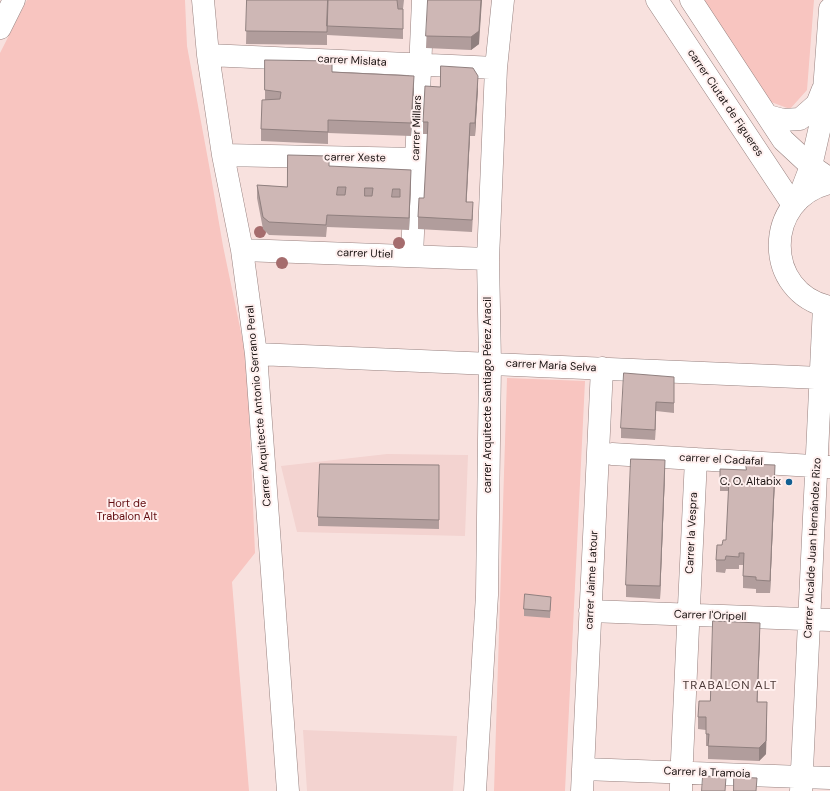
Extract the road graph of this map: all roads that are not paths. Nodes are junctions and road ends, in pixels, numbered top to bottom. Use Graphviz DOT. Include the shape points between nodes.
graph roads {
  1 [pos="14,0"];
  2 [pos="203,0"];
  3 [pos="423,0"];
  4 [pos="503,0"];
  5 [pos="657,0"];
  6 [pos="691,0"];
  7 [pos="830,9"];
  8 [pos="0,28"];
  9 [pos="208,54"];
  10 [pos="420,64"];
  11 [pos="496,68"];
  12 [pos="825,84"];
  13 [pos="768,116"];
  14 [pos="223,155"];
  15 [pos="416,159"];
  16 [pos="811,166"];
  17 [pos="830,179"];
  18 [pos="830,183"];
  19 [pos="795,203"];
  20 [pos="242,250"];
  21 [pos="412,256"];
  22 [pos="488,259"];
  23 [pos="827,306"];
  24 [pos="256,354"];
  25 [pos="490,363"];
  26 [pos="602,368"];
  27 [pos="821,378"];
  28 [pos="612,454"];
  29 [pos="696,459"];
  30 [pos="823,467"];
  31 [pos="590,611"];
  32 [pos="820,620"];
  33 [pos="682,760"];
  34 [pos="583,768"];
  35 [pos="830,778"];
  36 [pos="801,784"];
  37 [pos="288,791"];
  38 [pos="475,791"];
  39 [pos="582,791"];
  1 -- 8 [label="street"];
  2 -- 9 [label="street, Carrer Arquitecte Antonio Serrano Peral"];
  3 -- 10 [label="street, carrer Millars"];
  4 -- 11 [label="street, carrer Arquitecte Santiago Pérez Aracil"];
  5 -- 19 [label="street, carrer Ciutat de Figueres"];
  6 -- 13 [label="street"];
  7 -- 12 [label="street"];
  9 -- 10 [label="street, carrer Mislata"];
  9 -- 14 [label="street, Carrer Arquitecte Antonio Serrano Peral"];
  10 -- 11 [label="street, carrer Mislata"];
  10 -- 15 [label="street, carrer Millars"];
  11 -- 22 [label="street, carrer Arquitecte Santiago Pérez Aracil"];
  12 -- 13 [label="street" via="817,104 800,119 783,120"];
  12 -- 16 [label="street" via="822,118"];
  13 -- 16 [label="street" via="783,140"];
  14 -- 15 [label="street, carrer Xeste"];
  14 -- 20 [label="street, Carrer Arquitecte Antonio Serrano Peral"];
  15 -- 21 [label="street, carrer Millars"];
  16 -- 17 [label="street"];
  16 -- 19 [label="street"];
  18 -- 19 [label="street" via="810,191"];
  19 -- 23 [label="street" via="784,220 780,236 781,261 789,279 800,292 814,302"];
  20 -- 21 [label="street, carrer Utiel"];
  20 -- 24 [label="street, Carrer Arquitecte Antonio Serrano Peral"];
  21 -- 22 [label="street, carrer Utiel"];
  22 -- 25 [label="street, carrer Arquitecte Santiago Pérez Aracil"];
  23 -- 27 [label="street, Carrer Alcalde Juan Hernández Rizo"];
  24 -- 25 [label="street, carrer Maria Selva"];
  24 -- 37 [label="street, Carrer Arquitecte Antonio Serrano Peral"];
  25 -- 26 [label="street, carrer Maria Selva"];
  25 -- 38 [label="street, carrer Arquitecte Santiago Pérez Aracil" via="487,595"];
  26 -- 27 [label="street, carrer Maria Selva"];
  26 -- 31 [label="street, carrer Jaime Latour"];
  27 -- 30 [label="street, Carrer Alcalde Juan Hernández Rizo"];
  28 -- 29 [label="street, carrer el Cadafal"];
  29 -- 30 [label="street, carrer el Cadafal"];
  29 -- 33 [label="street, Carrer la Vespra"];
  30 -- 32 [label="street, Carrer Alcalde Juan Hernández Rizo"];
  31 -- 32 [label="street, Carrer l'Oripell"];
  31 -- 34 [label="street, carrer Jaime Latour"];
  32 -- 36 [label="street, Carrer Alcalde Juan Hernández Rizo"];
  34 -- 36 [label="street, Carrer la Tramoia"];
  34 -- 39 [label="street, carrer Jaime Latour"];
  35 -- 36 [label="street, Carrer la Tramoia"];
}
